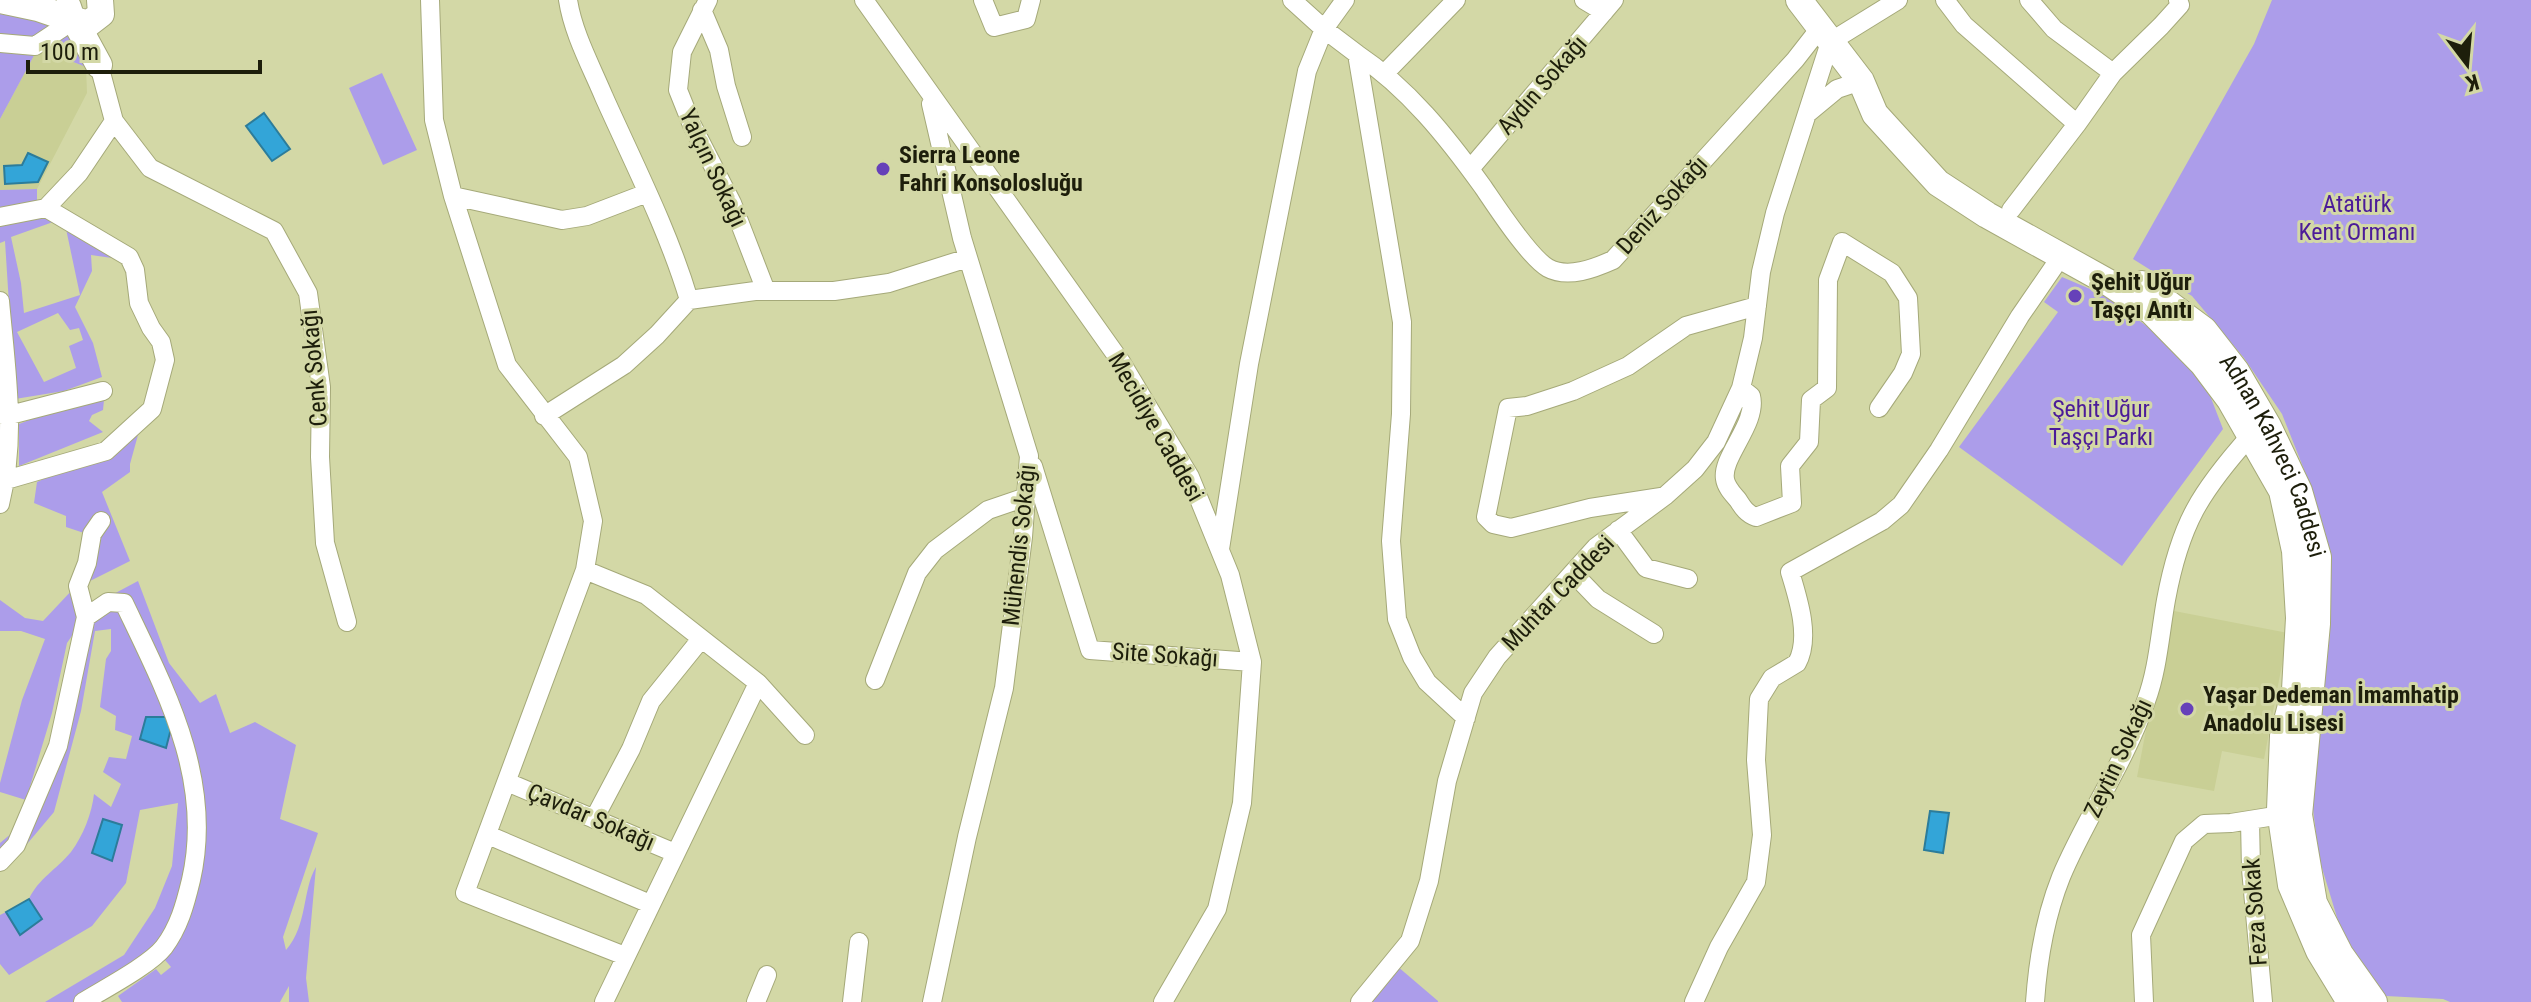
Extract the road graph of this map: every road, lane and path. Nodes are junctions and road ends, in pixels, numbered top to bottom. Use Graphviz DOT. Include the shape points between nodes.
graph roads {
  1 [pos="0,0"];
  2 [pos="430,0"];
  3 [pos="568,0"];
  4 [pos="864,0"];
  5 [pos="983,0"];
  6 [pos="1031,0"];
  7 [pos="1292,0"];
  8 [pos="1345,0"];
  9 [pos="1456,0"];
  10 [pos="1584,0"];
  11 [pos="1799,0"];
  12 [pos="1898,0"];
  13 [pos="1945,0"];
  14 [pos="2029,0"];
  15 [pos="2178,0"];
  16 [pos="705,5"];
  17 [pos="1609,6"];
  18 [pos="84,9"];
  19 [pos="1324,29"];
  20 [pos="1825,35"];
  21 [pos="0,43"];
  22 [pos="1357,54"];
  23 [pos="99,65"];
  24 [pos="1385,73"];
  25 [pos="2113,73"];
  26 [pos="1861,81"];
  27 [pos="929,94"];
  28 [pos="1808,113"];
  29 [pos="114,121"];
  30 [pos="2077,124"];
  31 [pos="742,137"];
  32 [pos="1470,169"];
  33 [pos="647,193"];
  34 [pos="453,196"];
  35 [pos="46,208"];
  36 [pos="2011,210"];
  37 [pos="0,217"];
  38 [pos="2062,255"];
  39 [pos="968,258"];
  40 [pos="766,291"];
  41 [pos="689,300"];
  42 [pos="0,301"];
  43 [pos="1757,306"];
  44 [pos="1741,388"];
  45 [pos="103,391"];
  46 [pos="1879,408"];
  47 [pos="5,414"];
  48 [pos="544,416"];
  49 [pos="2251,435"];
  50 [pos="1029,456"];
  51 [pos="6,480"];
  52 [pos="1665,496"];
  53 [pos="1026,497"];
  54 [pos="0,504"];
  55 [pos="101,521"];
  56 [pos="1618,530"];
  57 [pos="1220,549"];
  58 [pos="585,570"];
  59 [pos="1573,573"];
  60 [pos="1688,579"];
  61 [pos="86,617"];
  62 [pos="347,622"];
  63 [pos="1654,634"];
  64 [pos="701,639"];
  65 [pos="1252,662"];
  66 [pos="875,680"];
  67 [pos="758,683"];
  68 [pos="1466,718"];
  69 [pos="805,735"];
  70 [pos="507,782"];
  71 [pos="2281,815"];
  72 [pos="594,819"];
  73 [pos="2250,821"];
  74 [pos="488,835"];
  75 [pos="675,853"];
  76 [pos="0,862"];
  77 [pos="650,904"];
  78 [pos="859,942"];
  79 [pos="625,956"];
  80 [pos="767,975"];
  81 [pos="83,1002"];
  82 [pos="604,1002"];
  83 [pos="756,1002"];
  84 [pos="852,1002"];
  85 [pos="932,1002"];
  86 [pos="1163,1002"];
  87 [pos="1360,1002"];
  88 [pos="1694,1002"];
  89 [pos="2035,1002"];
  90 [pos="2144,1002"];
  91 [pos="2263,1002"];
  92 [pos="2350,1002"];
  93 [pos="2374,1002"];
  1 -- 18 [label="main road"];
  2 -- 34 [label="street" via="434,120"];
  3 -- 33 [label="street"];
  4 -- 27 [label="street, Mecidiye Caddesi"];
  5 -- 6 [label="street" via="994,27 1026,19"];
  7 -- 19 [label="street, Deniz Sokağı"];
  8 -- 19 [label="street"];
  9 -- 24 [label="street"];
  10 -- 17 [label="street"];
  11 -- 20 [label="main road, Adnan Kahveci Caddesi"];
  12 -- 20 [label="street"];
  13 -- 30 [label="street" via="1964,25"];
  14 -- 25 [label="street" via="2054,29"];
  15 -- 25 [label="street" via="2180,5"];
  16 -- 31 [label="street"];
  16 -- 40 [label="street, Yalçın Sokağı" via="682,52 678,90 732,203"];
  17 -- 32 [label="street, Aydın Sokağı"];
  18 -- 21 [label="street" via="35,46"];
  18 -- 23 [label="main road"];
  19 -- 22 [label="street, Deniz Sokağı"];
  19 -- 57 [label="street" via="1307,71 1249,364"];
  20 -- 26 [label="main road, Adnan Kahveci Caddesi"];
  20 -- 28 [label="street, Muhtar Caddesi"];
  20 -- 32 [label="street, Deniz Sokağı" via="1795,60 1613,260 1591,270 1549,268 1521,241"];
  22 -- 24 [label="street, Deniz Sokağı"];
  22 -- 68 [label="street" via="1402,322 1391,541 1397,619 1427,682"];
  23 -- 29 [label="street, Cenk Sokağı"];
  24 -- 32 [label="street, Deniz Sokağı"];
  25 -- 30 [label="street"];
  26 -- 28 [label="street" via="1837,89"];
  26 -- 36 [label="main road, Adnan Kahveci Caddesi" via="1890,102 1936,162"];
  26 -- 38 [label="main road, Adnan Kahveci Caddesi" via="1875,114 1938,183"];
  27 -- 39 [label="street, Mühendis Sokağı"];
  27 -- 57 [label="street, Mecidiye Caddesi" via="1121,362 1190,477"];
  28 -- 43 [label="street, Muhtar Caddesi" via="1775,213"];
  29 -- 35 [label="street" via="79,173"];
  29 -- 62 [label="street, Cenk Sokağı" via="150,168 274,231 308,293 321,387 325,543"];
  30 -- 36 [label="street"];
  33 -- 34 [label="street" via="562,220"];
  33 -- 41 [label="street" via="675,253"];
  34 -- 48 [label="street" via="507,365"];
  35 -- 37 [label="street"];
  35 -- 51 [label="street" via="129,257 139,303 165,360 152,409 106,451"];
  36 -- 93 [label="main road, Adnan Kahveci Caddesi" via="2145,286 2204,330 2236,371 2299,491 2318,557 2299,815 2314,903 2340,954"];
  38 -- 49 [label="main road, Adnan Kahveci Caddesi" via="2151,311 2203,364"];
  38 -- 88 [label="street" via="1901,505 1790,572 1803,644 1797,663 1772,678 1759,699 1756,760 1762,835 1756,882"];
  39 -- 40 [label="street" via="889,283 834,291"];
  39 -- 50 [label="street, Mühendis Sokağı"];
  40 -- 41 [label="street"];
  41 -- 48 [label="street" via="624,365"];
  42 -- 47 [label="street"];
  43 -- 44 [label="street, Muhtar Caddesi"];
  43 -- 52 [label="street" via="1686,326 1628,366 1573,391 1508,408 1486,517 1511,528"];
  44 -- 46 [label="street" via="1751,396 1752,406 1725,480 1748,514 1756,517 1792,503 1790,466 1809,442 1811,400 1827,388 1828,280 1842,242 1892,273 1908,298 1911,354"];
  44 -- 52 [label="street, Muhtar Caddesi" via="1716,442"];
  45 -- 47 [label="street"];
  47 -- 51 [label="street"];
  48 -- 58 [label="street" via="578,457 593,521"];
  49 -- 71 [label="main road, Adnan Kahveci Caddesi" via="2282,491 2295,551 2299,632 2295,690 2283,736"];
  49 -- 89 [label="street, Zeytin Sokağı" via="2216,474 2182,536 2147,700 2061,877 2047,921"];
  50 -- 53 [label="street, Mühendis Sokağı"];
  50 -- 65 [label="street, Site Sokağı" via="1090,650"];
  51 -- 54 [label="street"];
  52 -- 56 [label="street, Muhtar Caddesi"];
  53 -- 66 [label="street" via="988,510 935,550 917,573"];
  53 -- 85 [label="street, Mühendis Sokağı" via="1004,688"];
  55 -- 61 [label="street" via="92,534 78,586"];
  56 -- 59 [label="street, Muhtar Caddesi"];
  56 -- 60 [label="street" via="1646,568"];
  57 -- 65 [label="street, Mecidiye Caddesi"];
  58 -- 64 [label="street" via="646,595"];
  58 -- 70 [label="street"];
  59 -- 63 [label="street" via="1598,599"];
  59 -- 68 [label="street, Muhtar Caddesi" via="1497,657 1473,693"];
  61 -- 76 [label="street" via="58,746 16,845"];
  61 -- 81 [label="street" via="108,602 124,603 171,701 192,767 199,848 183,915 163,949"];
  64 -- 67 [label="street"];
  64 -- 72 [label="street" via="651,701"];
  65 -- 86 [label="street, Mecidiye Caddesi" via="1242,803 1217,909"];
  67 -- 69 [label="street"];
  67 -- 75 [label="street"];
  68 -- 87 [label="street, Muhtar Caddesi" via="1410,941"];
  70 -- 72 [label="street, Çavdar Sokağı"];
  70 -- 74 [label="street"];
  71 -- 73 [label="street"];
  71 -- 92 [label="main road, Adnan Kahveci Caddesi" via="2291,885 2319,951"];
  72 -- 75 [label="street, Çavdar Sokağı"];
  73 -- 90 [label="street" via="2204,824 2184,841 2141,935"];
  73 -- 91 [label="street, Feza Sokak"];
  74 -- 77 [label="street"];
  74 -- 79 [label="street" via="465,893"];
  75 -- 77 [label="street"];
  77 -- 79 [label="street"];
  78 -- 84 [label="street"];
  79 -- 82 [label="street"];
  80 -- 83 [label="street"];
}
